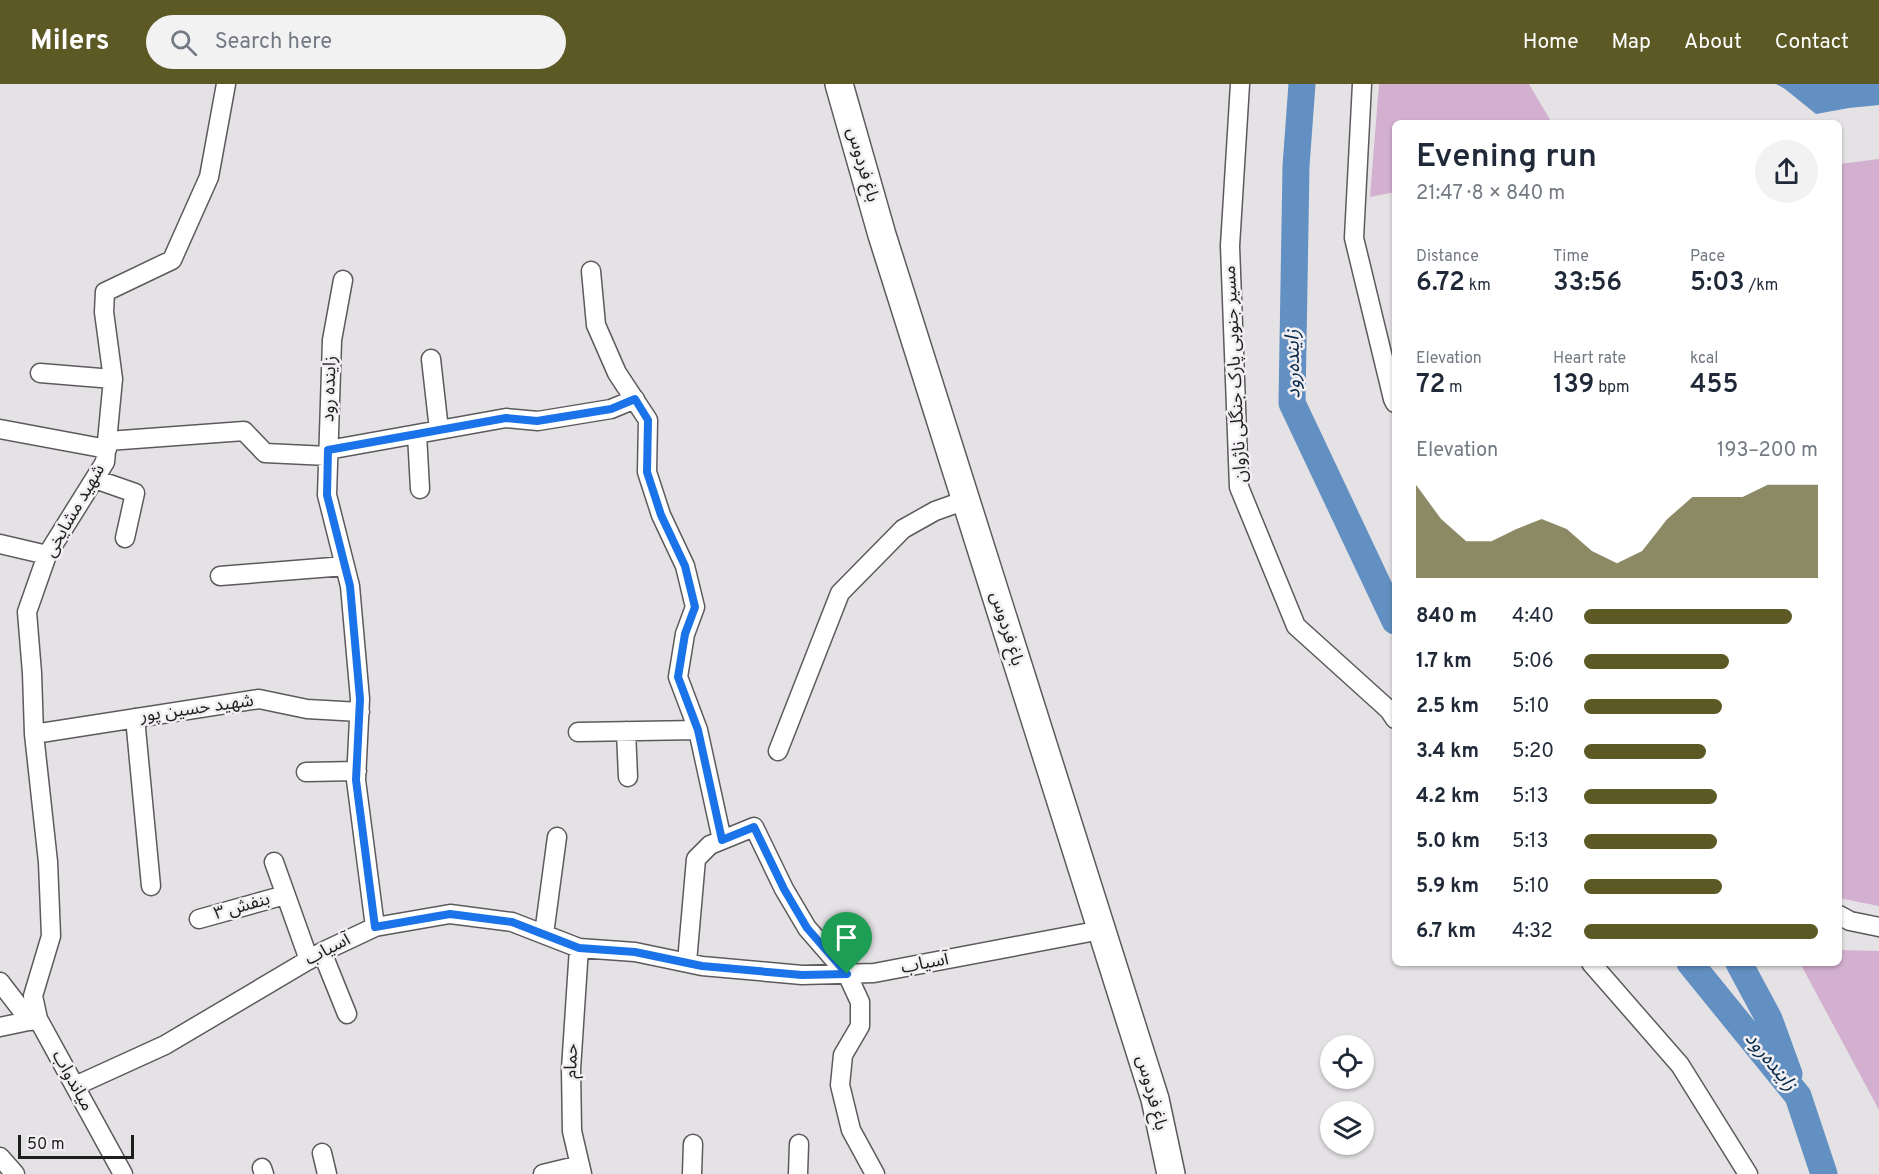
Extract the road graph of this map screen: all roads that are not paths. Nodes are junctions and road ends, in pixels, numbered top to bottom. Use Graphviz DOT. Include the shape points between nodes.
graph roads {
  1 [pos="226,84"];
  2 [pos="839,84"];
  3 [pos="1240,84"];
  4 [pos="1362,84"];
  5 [pos="591,271"];
  6 [pos="343,280"];
  7 [pos="431,359"];
  8 [pos="40,373"];
  9 [pos="113,379"];
  10 [pos="635,399"];
  11 [pos="1392,399"];
  12 [pos="0,429"];
  13 [pos="439,430"];
  14 [pos="417,434"];
  15 [pos="107,445"];
  16 [pos="328,453"];
  17 [pos="95,478"];
  18 [pos="420,489"];
  19 [pos="966,500"];
  20 [pos="125,538"];
  21 [pos="0,544"];
  22 [pos="47,555"];
  23 [pos="345,566"];
  24 [pos="220,576"];
  25 [pos="360,712"];
  26 [pos="1392,714"];
  27 [pos="135,718"];
  28 [pos="698,730"];
  29 [pos="626,731"];
  30 [pos="578,732"];
  31 [pos="34,734"];
  32 [pos="778,751"];
  33 [pos="357,771"];
  34 [pos="306,772"];
  35 [pos="628,777"];
  36 [pos="557,837"];
  37 [pos="722,840"];
  38 [pos="274,862"];
  39 [pos="151,886"];
  40 [pos="285,895"];
  41 [pos="1842,917"];
  42 [pos="199,920"];
  43 [pos="375,927"];
  44 [pos="1879,927"];
  45 [pos="1101,930"];
  46 [pos="544,934"];
  47 [pos="579,948"];
  48 [pos="315,956"];
  49 [pos="687,962"];
  50 [pos="1594,966"];
  51 [pos="847,974"];
  52 [pos="0,982"];
  53 [pos="347,1014"];
  54 [pos="34,1020"];
  55 [pos="0,1027"];
  56 [pos="75,1086"];
  57 [pos="693,1144"];
  58 [pos="800,1144"];
  59 [pos="322,1153"];
  60 [pos="0,1157"];
  61 [pos="581,1170"];
  62 [pos="15,1174"];
  63 [pos="123,1174"];
  64 [pos="327,1174"];
  65 [pos="543,1174"];
  66 [pos="692,1174"];
  67 [pos="798,1174"];
  68 [pos="875,1174"];
  69 [pos="1171,1174"];
  70 [pos="1748,1174"];
  1 -- 9 [label="street, شهید مشایخی" via="209,177 172,260 105,292"];
  2 -- 19 [label="street, باغ فردوس"];
  3 -- 26 [label="street, مسیر جنوبی پارک جنگلی ناژوان" via="1230,246 1239,487 1296,626"];
  4 -- 11 [label="street" via="1354,238"];
  5 -- 10 [label="street" via="596,325 617,373"];
  6 -- 16 [label="street, زاینده رود" via="332,340"];
  7 -- 13 [label="street"];
  8 -- 9 [label="street"];
  9 -- 15 [label="street, شهید مشایخی"];
  10 -- 13 [label="street" via="611,409 537,421 506,418"];
  10 -- 28 [label="street" via="648,420 647,472 661,515 685,566 695,607 685,634 678,677"];
  12 -- 15 [label="street"];
  13 -- 14 [label="street"];
  14 -- 16 [label="street"];
  14 -- 18 [label="street"];
  15 -- 16 [label="street" via="244,431 265,453"];
  15 -- 17 [label="street, شهید مشایخی" via="105,462"];
  16 -- 23 [label="street, زاینده رود" via="327,495"];
  17 -- 20 [label="street" via="135,493"];
  17 -- 22 [label="street, شهید مشایخی"];
  19 -- 32 [label="street" via="927,514 903,529 840,593"];
  19 -- 45 [label="street, باغ فردوس"];
  21 -- 22 [label="street"];
  22 -- 31 [label="street, شهید مشایخی" via="27,612"];
  23 -- 24 [label="street"];
  23 -- 25 [label="street, زاینده رود"];
  25 -- 27 [label="street, شهید حسین پور" via="307,710 259,699"];
  25 -- 33 [label="street, زاینده رود"];
  27 -- 31 [label="street, شهید حسین پور"];
  27 -- 39 [label="street"];
  28 -- 29 [label="street"];
  28 -- 37 [label="street"];
  29 -- 30 [label="street"];
  29 -- 35 [label="street"];
  31 -- 54 [label="street, شهید مشایخی" via="48,862 51,936 33,996"];
  33 -- 34 [label="street"];
  33 -- 43 [label="street, زاینده رود"];
  36 -- 46 [label="street"];
  37 -- 49 [label="street" via="710,844 696,859"];
  37 -- 51 [label="street" via="754,827 807,928"];
  38 -- 40 [label="street"];
  40 -- 42 [label="street, بنفش ۳"];
  40 -- 48 [label="street"];
  41 -- 44 [label="street"];
  43 -- 46 [label="street, آسیاب" via="450,914 512,922"];
  43 -- 48 [label="street, آسیاب"];
  45 -- 51 [label="street, آسیاب" via="874,973"];
  45 -- 69 [label="street, باغ فردوس" via="1155,1100"];
  46 -- 47 [label="street, آسیاب"];
  47 -- 49 [label="street, آسیاب" via="635,952"];
  47 -- 61 [label="street, حمام" via="571,1069 572,1131"];
  48 -- 53 [label="street"];
  48 -- 56 [label="street, آسیاب" via="165,1045"];
  49 -- 51 [label="street, آسیاب" via="802,975"];
  50 -- 70 [label="street" via="1680,1065"];
  51 -- 68 [label="street" via="860,1002 860,1026 843,1055 840,1085 851,1130"];
  52 -- 54 [label="street"];
  54 -- 55 [label="street"];
  54 -- 56 [label="street, میاندواب"];
  56 -- 63 [label="street, میاندواب"];
  57 -- 66 [label="street"];
  58 -- 67 [label="street"];
  59 -- 64 [label="street"];
  60 -- 62 [label="street"];
  61 -- 65 [label="street"];
}
